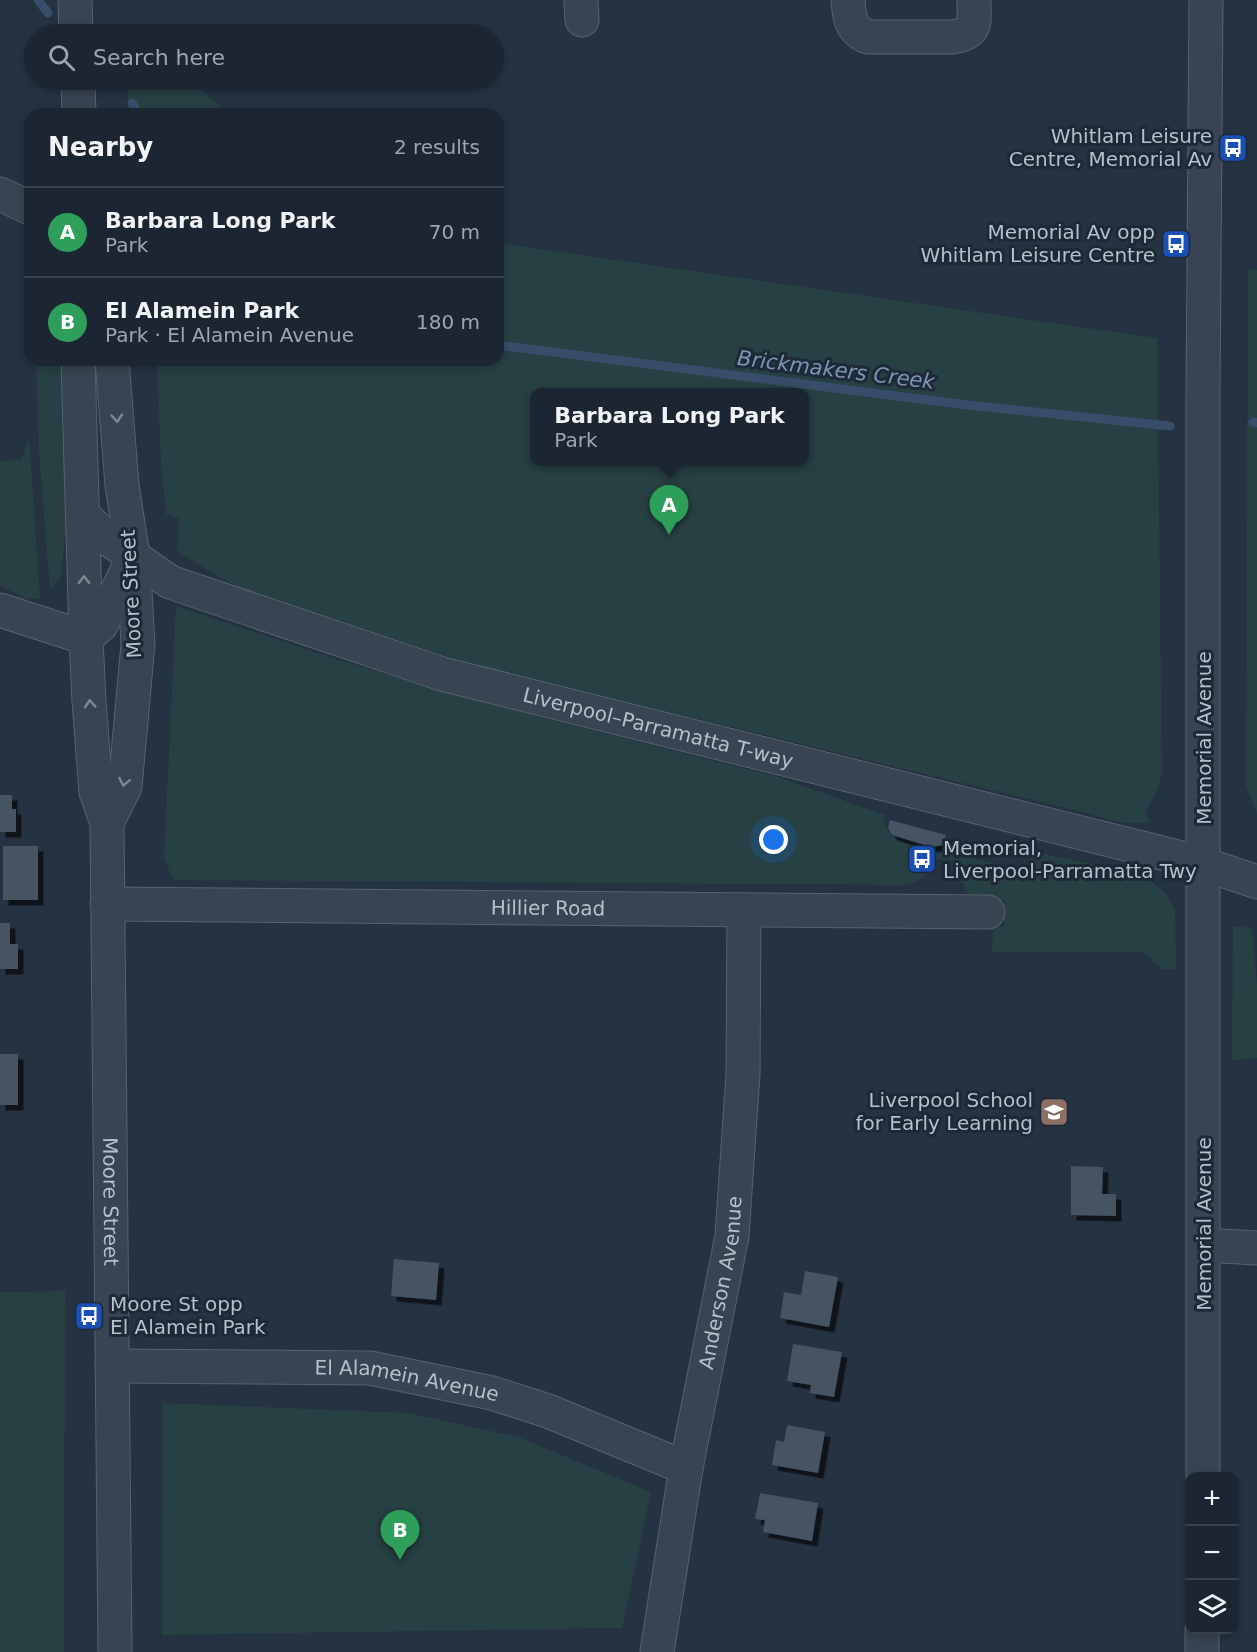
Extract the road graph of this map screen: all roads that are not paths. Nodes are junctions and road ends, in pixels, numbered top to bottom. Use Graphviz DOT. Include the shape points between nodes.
graph roads {
  1 [pos="75,0"];
  2 [pos="848,0"];
  3 [pos="974,0"];
  4 [pos="1206,0"];
  5 [pos="76,24"];
  6 [pos="78,90"];
  7 [pos="79,108"];
  8 [pos="0,194"];
  9 [pos="24,205"];
  10 [pos="78,366"];
  11 [pos="112,366"];
  12 [pos="83,515"];
  13 [pos="133,556"];
  14 [pos="0,610"];
  15 [pos="86,638"];
  16 [pos="129,740"];
  17 [pos="107,823"];
  18 [pos="1204,864"];
  19 [pos="1257,882"];
  20 [pos="107,904"];
  21 [pos="744,910"];
  22 [pos="988,912"];
  23 [pos="1204,1245"];
  24 [pos="1257,1248"];
  25 [pos="111,1366"];
  26 [pos="686,1468"];
  27 [pos="1203,1472"];
  28 [pos="1202,1634"];
  29 [pos="115,1652"];
  30 [pos="657,1652"];
  31 [pos="1202,1652"];
  1 -- 5 [label="street"];
  2 -- 3 [label="street" via="853,27 868,37 963,35 974,25"];
  4 -- 18 [label="street, Memorial Avenue"];
  6 -- 7 [label="street"];
  8 -- 9 [label="street"];
  10 -- 12 [label="street, Moore Street"];
  11 -- 13 [label="street, Moore Street, one-way" via="122,485"];
  12 -- 13 [label="street, Liverpool–Parramatta T-way"];
  15 -- 12 [label="street, Moore Street, one-way"];
  13 -- 15 [label="street" via="101,625"];
  13 -- 16 [label="street, Moore Street" via="138,644"];
  13 -- 18 [label="street, Liverpool–Parramatta T-way" via="170,582 442,674"];
  14 -- 15 [label="street"];
  15 -- 16 [label="street" via="113,685"];
  17 -- 15 [label="street, Moore Street, one-way" via="96,792"];
  16 -- 17 [label="street, Moore Street, one-way" via="125,787"];
  17 -- 20 [label="street, Moore Street"];
  18 -- 19 [label="street, Liverpool–Parramatta T-way"];
  18 -- 23 [label="street, Memorial Avenue"];
  20 -- 21 [label="street, Hillier Road"];
  20 -- 25 [label="street, Moore Street"];
  21 -- 22 [label="street, Hillier Road"];
  21 -- 26 [label="street, Anderson Avenue" via="743,1074 732,1236"];
  23 -- 24 [label="street"];
  23 -- 27 [label="street, Memorial Avenue"];
  25 -- 26 [label="street, El Alamein Avenue" via="370,1368 492,1392"];
  25 -- 29 [label="street, Moore Street"];
  26 -- 30 [label="street, Anderson Avenue"];
  28 -- 31 [label="street"];
}
